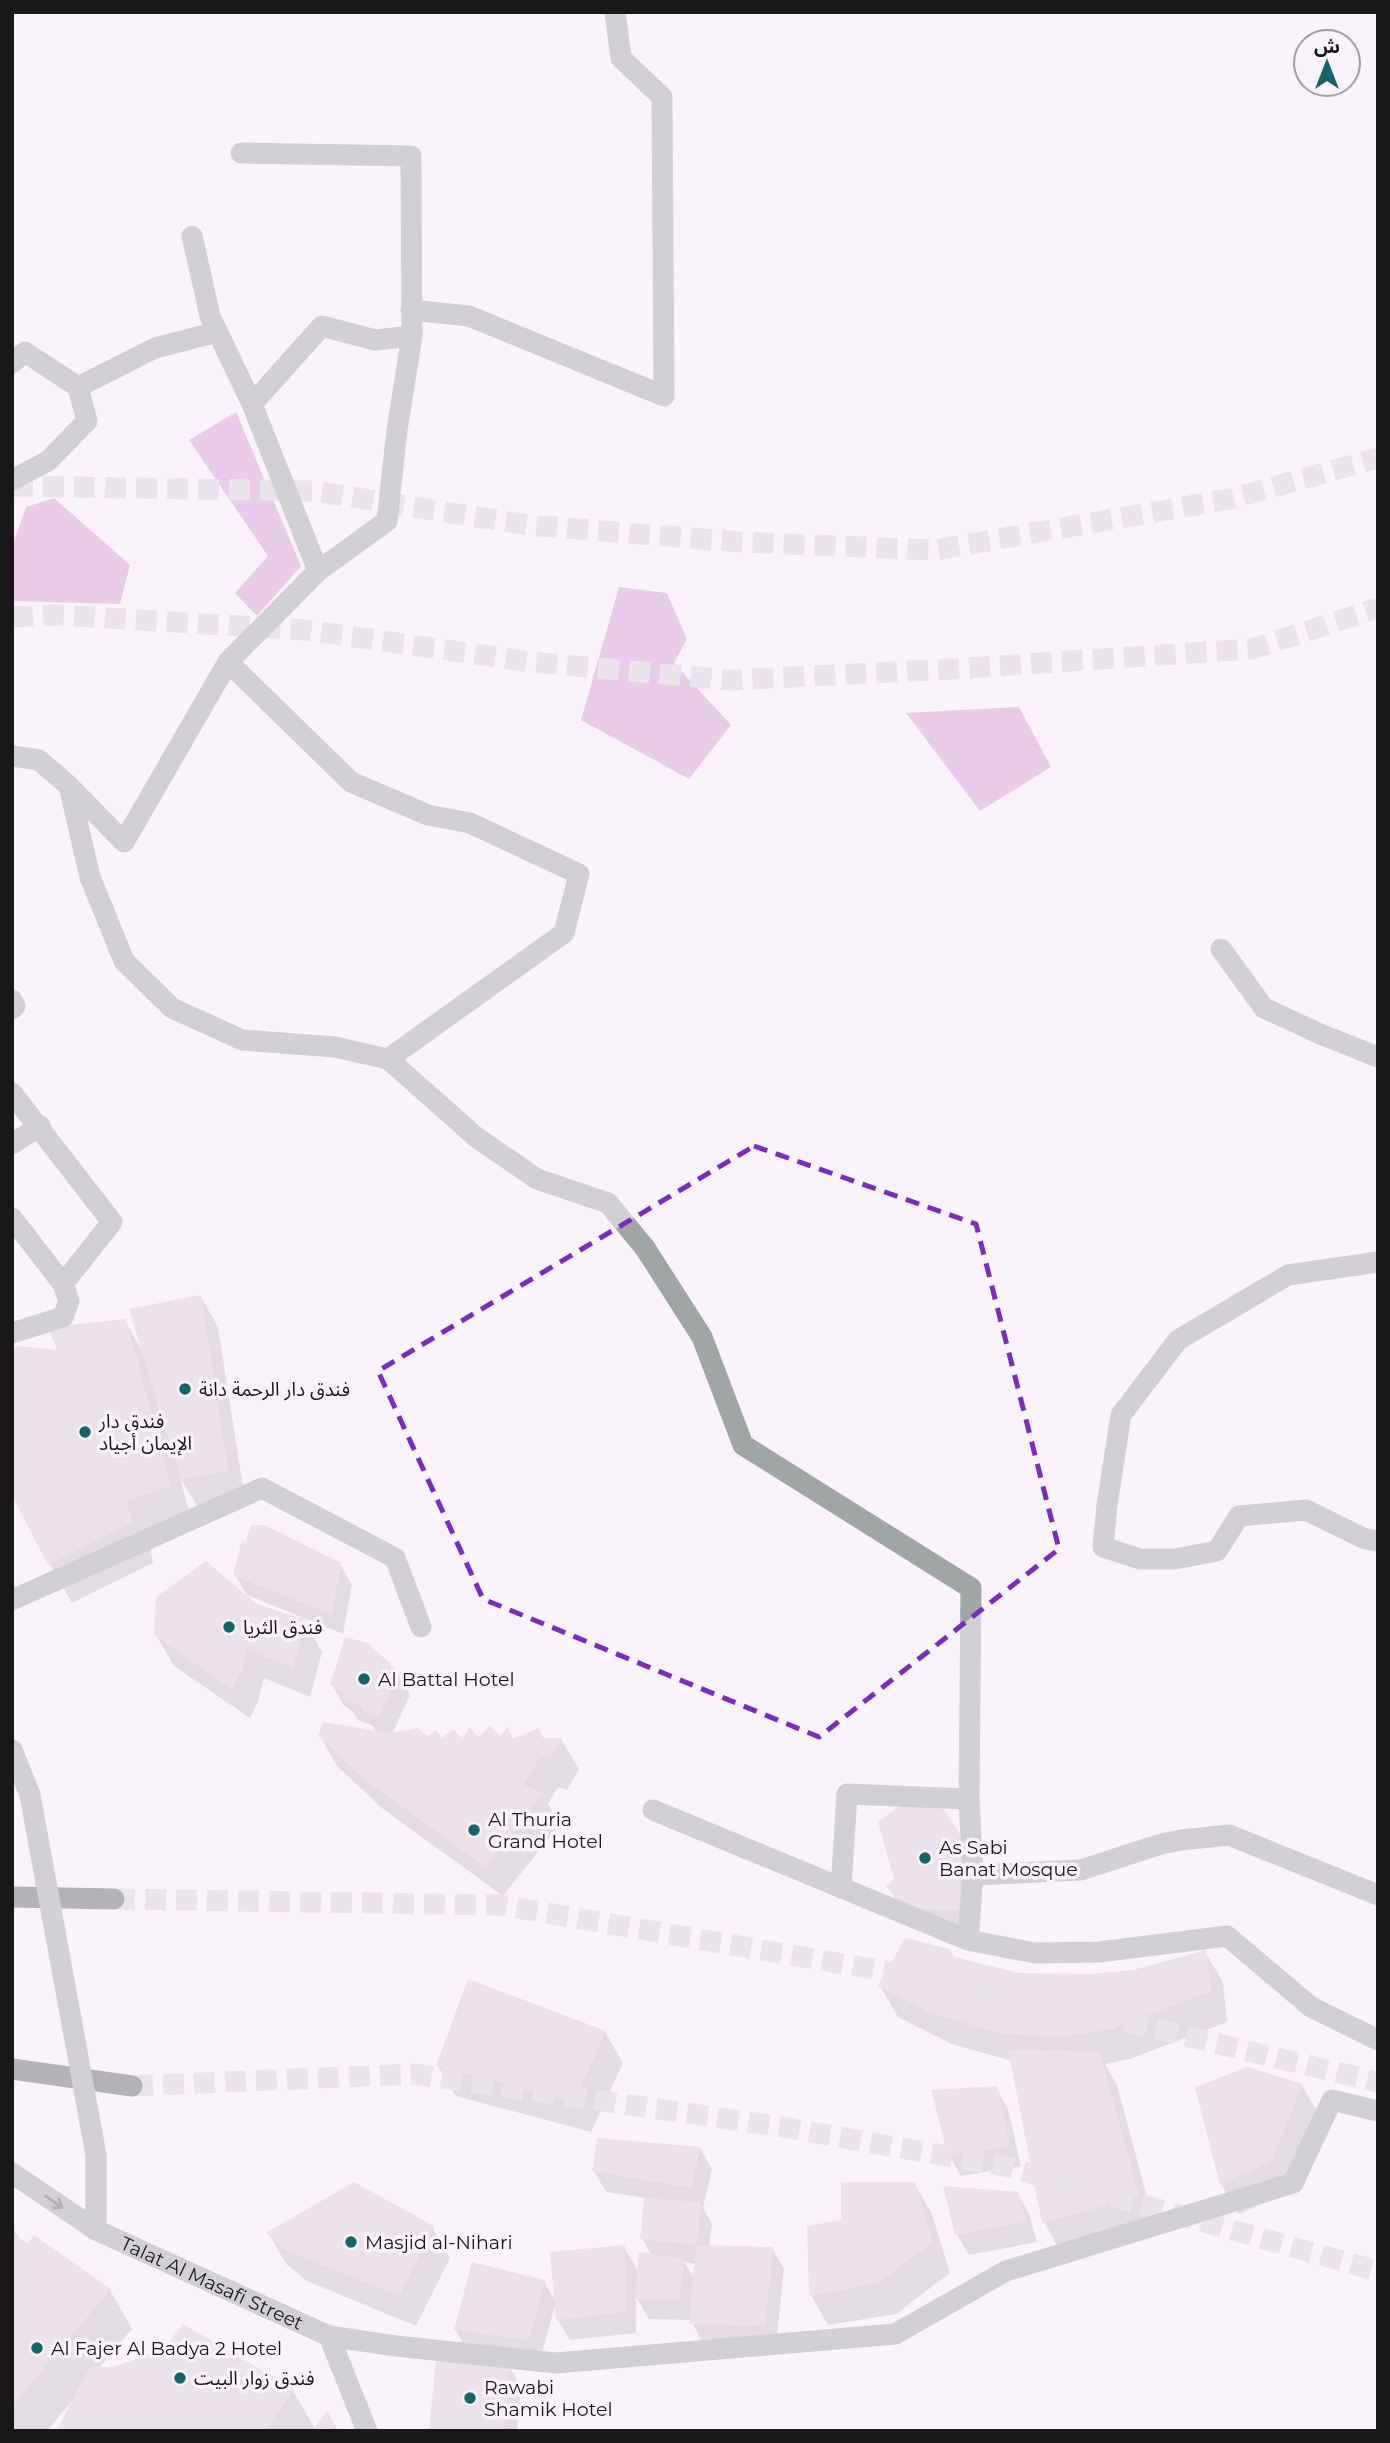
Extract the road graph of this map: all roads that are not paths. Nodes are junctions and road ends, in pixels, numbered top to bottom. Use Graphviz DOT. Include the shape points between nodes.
graph roads {
  1 [pos="615,12"];
  2 [pos="241,153"];
  3 [pos="192,236"];
  4 [pos="411,310"];
  5 [pos="217,332"];
  6 [pos="412,336"];
  7 [pos="12,363"];
  8 [pos="78,387"];
  9 [pos="252,404"];
  10 [pos="12,480"];
  11 [pos="318,570"];
  12 [pos="228,662"];
  13 [pos="12,756"];
  14 [pos="69,786"];
  15 [pos="1221,949"];
  16 [pos="12,1000"];
  17 [pos="12,1009"];
  18 [pos="1378,1057"];
  19 [pos="388,1059"];
  20 [pos="12,1093"];
  21 [pos="40,1126"];
  22 [pos="12,1144"];
  23 [pos="12,1218"];
  24 [pos="1378,1262"];
  25 [pos="63,1284"];
  26 [pos="12,1333"];
  27 [pos="1378,1541"];
  28 [pos="12,1600"];
  29 [pos="421,1627"];
  30 [pos="12,1750"];
  31 [pos="969,1799"];
  32 [pos="653,1810"];
  33 [pos="973,1875"];
  34 [pos="841,1888"];
  35 [pos="1378,1895"];
  36 [pos="12,1897"];
  37 [pos="114,1899"];
  38 [pos="968,1940"];
  39 [pos="1378,2040"];
  40 [pos="12,2069"];
  41 [pos="132,2086"];
  42 [pos="1378,2110"];
  43 [pos="12,2173"];
  44 [pos="96,2231"];
  45 [pos="329,2336"];
  46 [pos="367,2431"];
  1 -- 4 [label="street" via="621,58 662,97 664,396 469,316"];
  2 -- 4 [label="street" via="411,156"];
  3 -- 5 [label="street"];
  4 -- 6 [label="street"];
  5 -- 8 [label="street" via="155,348"];
  5 -- 9 [label="street"];
  6 -- 9 [label="street" via="375,340 322,326"];
  6 -- 11 [label="street" via="387,521"];
  7 -- 8 [label="street" via="25,352"];
  8 -- 10 [label="street" via="87,421 48,461"];
  9 -- 11 [label="street"];
  11 -- 12 [label="street"];
  12 -- 14 [label="street" via="124,842"];
  12 -- 19 [label="street" via="352,782 428,815 470,823 579,874 564,933"];
  13 -- 14 [label="street" via="39,760"];
  14 -- 19 [label="street" via="90,877 124,961 172,1008 242,1040 335,1046"];
  15 -- 18 [label="street" via="1264,1008"];
  16 -- 17 [label="street"];
  19 -- 31 [label="street" via="476,1137 537,1179 608,1203 645,1248 702,1338 743,1445 971,1588"];
  20 -- 21 [label="street"];
  21 -- 22 [label="street"];
  21 -- 25 [label="street" via="112,1222"];
  23 -- 25 [label="street"];
  24 -- 27 [label="street" via="1288,1275 1178,1339 1121,1415 1103,1547 1140,1559 1175,1559 1217,1551 1238,1517 1306,1510"];
  25 -- 26 [label="street" via="69,1301 63,1317"];
  28 -- 29 [label="street" via="262,1488 396,1558"];
  30 -- 44 [label="street, bridge" via="30,1795 96,2155"];
  31 -- 33 [label="street"];
  31 -- 34 [label="street" via="847,1794"];
  32 -- 34 [label="street"];
  33 -- 35 [label="street" via="1081,1870 1161,1844 1229,1835"];
  33 -- 38 [label="street"];
  34 -- 38 [label="street"];
  36 -- 37 [label="main road"];
  38 -- 39 [label="street" via="1035,1953 1099,1952 1227,1936 1311,2007"];
  40 -- 41 [label="main road"];
  42 -- 45 [label="street" via="1332,2100 1293,2183 1006,2271 895,2334 555,2362"];
  43 -- 44 [label="street, Talat Al Masafi Street, one-way"];
  44 -- 45 [label="street, Talat Al Masafi Street"];
  45 -- 46 [label="street, Talat Al Masafi Street"];
}
